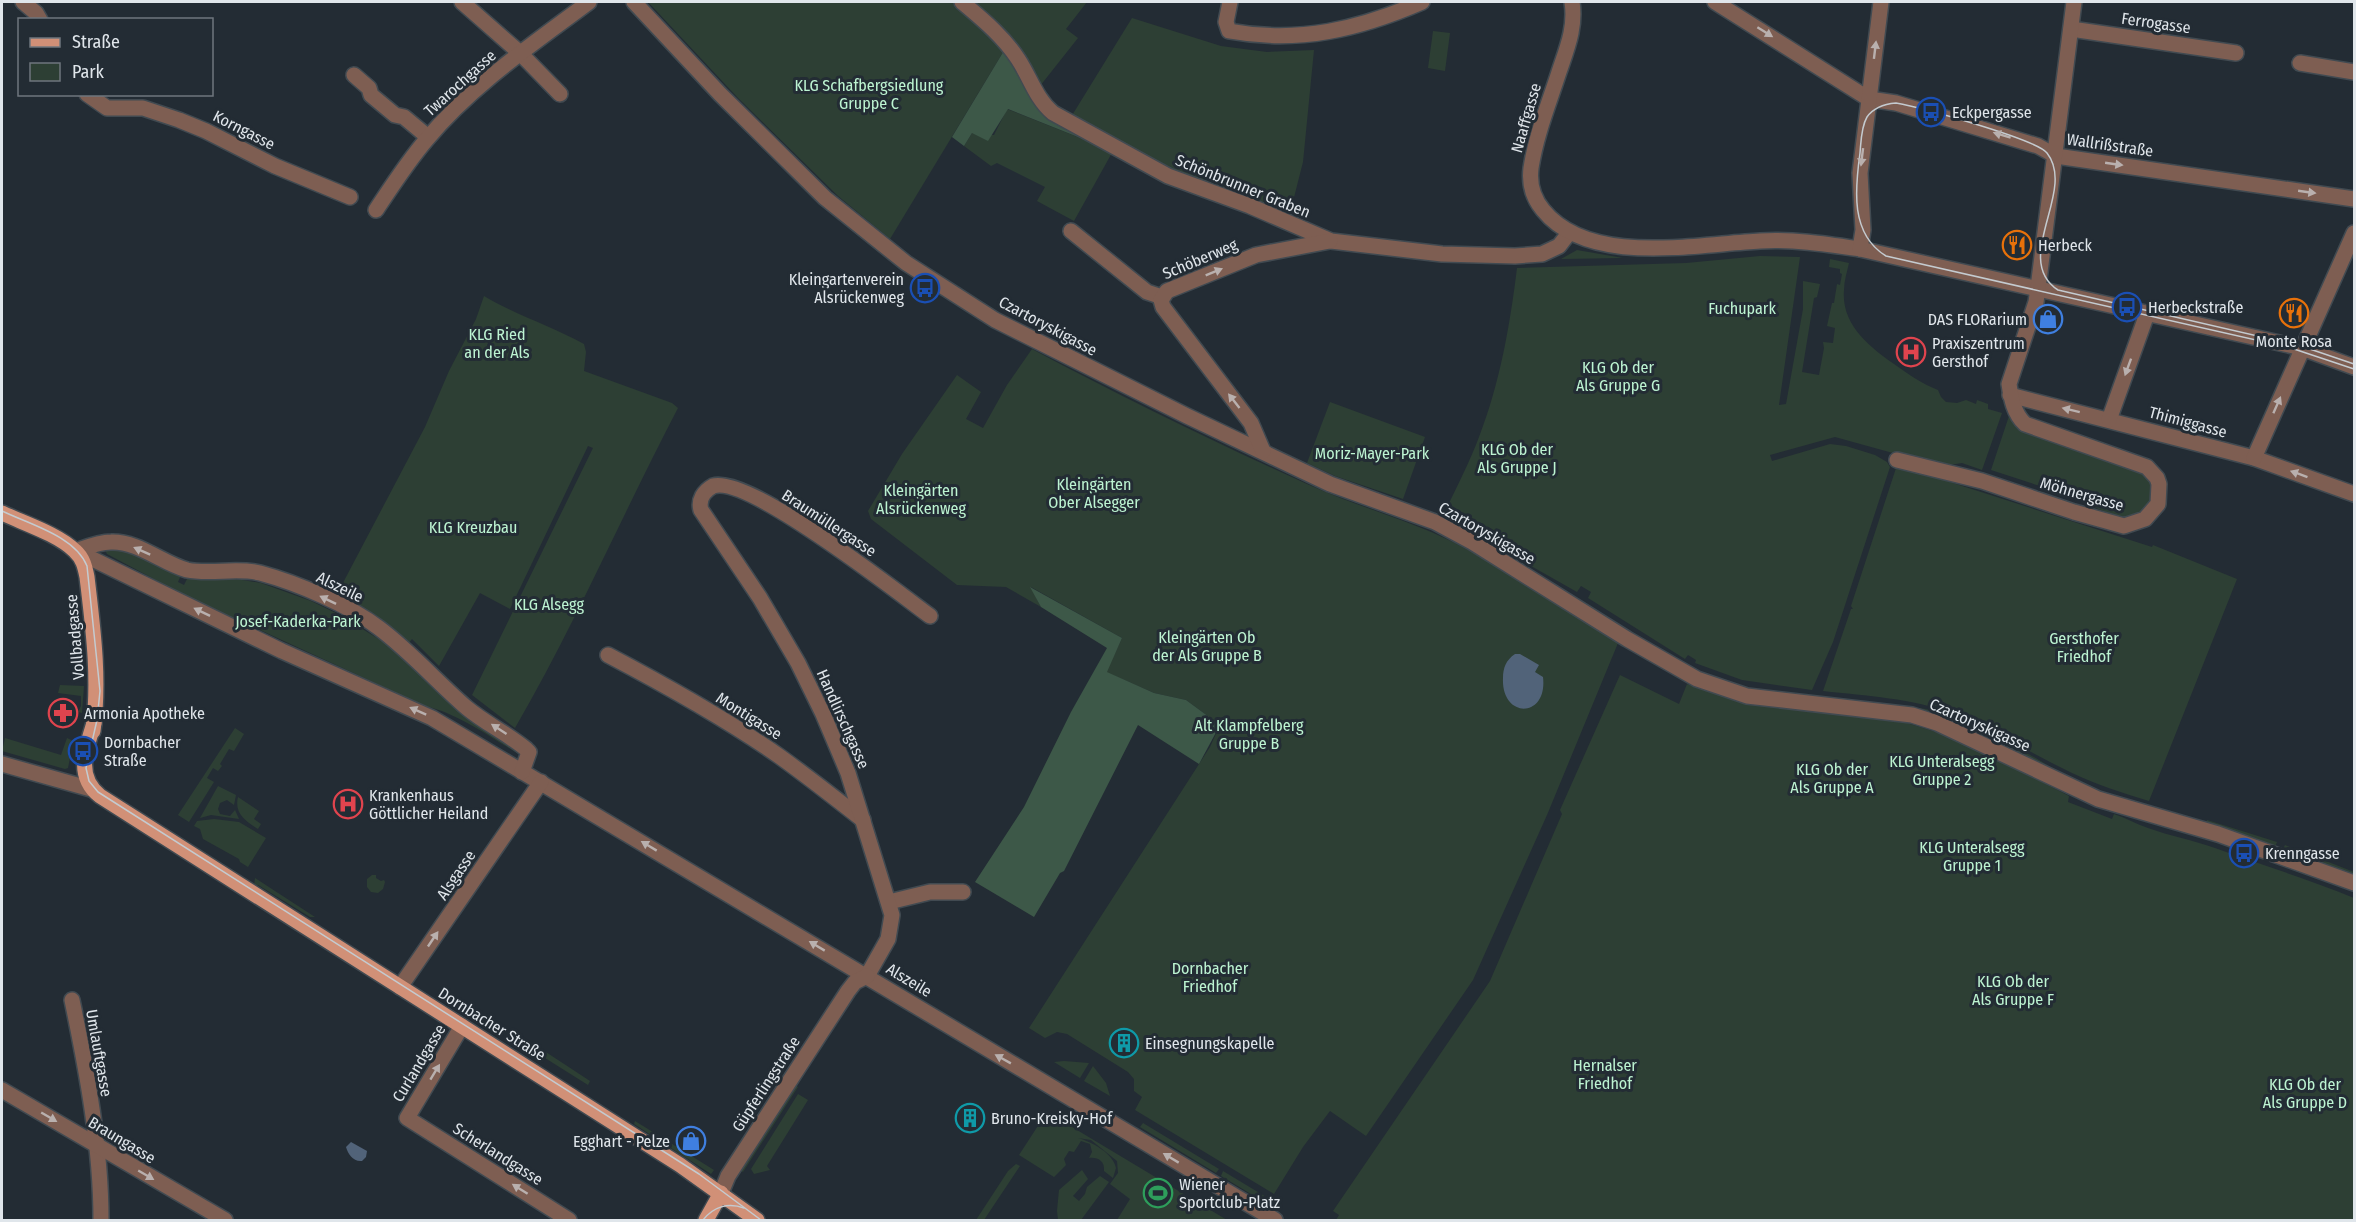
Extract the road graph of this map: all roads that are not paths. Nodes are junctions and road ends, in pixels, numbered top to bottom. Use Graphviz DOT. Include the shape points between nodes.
graph roads {
  1 [pos="23,2"];
  2 [pos="462,2"];
  3 [pos="589,2"];
  4 [pos="634,2"];
  5 [pos="962,2"];
  6 [pos="1230,2"];
  7 [pos="1422,2"];
  8 [pos="1572,2"];
  9 [pos="1715,2"];
  10 [pos="1881,2"];
  11 [pos="2074,2"];
  12 [pos="39,18"];
  13 [pos="2071,29"];
  14 [pos="520,53"];
  15 [pos="2236,53"];
  16 [pos="2300,63"];
  17 [pos="2355,72"];
  18 [pos="354,75"];
  19 [pos="560,94"];
  20 [pos="90,96"];
  21 [pos="1869,99"];
  22 [pos="428,137"];
  23 [pos="2056,156"];
  24 [pos="350,197"];
  25 [pos="2355,200"];
  26 [pos="376,210"];
  27 [pos="1071,231"];
  28 [pos="1569,233"];
  29 [pos="2355,233"];
  30 [pos="1330,241"];
  31 [pos="1860,249"];
  32 [pos="2038,288"];
  33 [pos="1162,297"];
  34 [pos="2147,314"];
  35 [pos="2302,348"];
  36 [pos="2355,367"];
  37 [pos="2010,395"];
  38 [pos="2109,420"];
  39 [pos="1263,451"];
  40 [pos="2254,458"];
  41 [pos="1897,460"];
  42 [pos="2355,494"];
  43 [pos="703,495"];
  44 [pos="2,513"];
  45 [pos="76,551"];
  46 [pos="930,616"];
  47 [pos="608,655"];
  48 [pos="94,723"];
  49 [pos="2,764"];
  50 [pos="522,772"];
  51 [pos="90,773"];
  52 [pos="541,782"];
  53 [pos="91,789"];
  54 [pos="863,820"];
  55 [pos="2355,883"];
  56 [pos="243,887"];
  57 [pos="963,892"];
  58 [pos="890,902"];
  59 [pos="867,976"];
  60 [pos="400,987"];
  61 [pos="72,1000"];
  62 [pos="462,1026"];
  63 [pos="2,1090"];
  64 [pos="407,1118"];
  65 [pos="96,1145"];
  66 [pos="721,1193"];
  67 [pos="101,1221"];
  68 [pos="225,1221"];
  69 [pos="569,1221"];
  70 [pos="706,1221"];
  71 [pos="757,1221"];
  72 [pos="1275,1221"];
  1 -- 12 [label="street"];
  2 -- 14 [label="street"];
  3 -- 14 [label="street, Twarochgasse"];
  4 -- 39 [label="street, Czartoryskigasse" via="728,103 817,190 906,263 1015,330"];
  5 -- 30 [label="street, Schönbrunner Graben" via="992,27 1053,113 1168,176"];
  6 -- 7 [label="street" via="1226,22 1229,31 1274,36 1336,32"];
  8 -- 28 [label="street, Naaffgasse" via="1575,17 1570,39 1534,149 1529,178 1535,200"];
  9 -- 21 [label="street, Wallrißstraße, one-way"];
  21 -- 10 [label="street, one-way"];
  11 -- 13 [label="street"];
  13 -- 15 [label="street, Ferrogasse"];
  13 -- 23 [label="street"];
  14 -- 19 [label="street"];
  14 -- 22 [label="street, Twarochgasse"];
  16 -- 17 [label="street"];
  18 -- 22 [label="street" via="369,88 371,95"];
  20 -- 24 [label="street, Korngasse" via="107,108 143,108 179,120"];
  23 -- 21 [label="street, Wallrißstraße, one-way" via="2038,146 1896,103"];
  21 -- 31 [label="street, one-way" via="1860,173"];
  22 -- 26 [label="street, Twarochgasse"];
  23 -- 25 [label="street, Wallrißstraße, one-way"];
  23 -- 32 [label="street"];
  27 -- 33 [label="street" via="1147,292"];
  28 -- 30 [label="street, Schönbrunner Graben" via="1559,246 1542,254 1515,256 1442,254"];
  28 -- 31 [label="street" via="1634,248 1794,240"];
  29 -- 35 [label="street"];
  33 -- 30 [label="street, Schöberweg, one-way" via="1167,291 1256,255"];
  31 -- 32 [label="street"];
  32 -- 34 [label="street"];
  32 -- 37 [label="street" via="2009,384"];
  39 -- 33 [label="street, Schöberweg, one-way" via="1251,423 1163,307"];
  34 -- 35 [label="street"];
  34 -- 38 [label="street, one-way"];
  35 -- 36 [label="street"];
  40 -- 35 [label="street, one-way"];
  38 -- 37 [label="street, Thimiggasse, one-way"];
  37 -- 41 [label="street, Möhnergasse" via="2017,414 2031,427 2147,467 2159,484 2154,511 2145,519 2124,526 1982,481"];
  38 -- 40 [label="street, Thimiggasse"];
  39 -- 55 [label="street, Czartoryskigasse" via="1330,484 1435,522 1697,679 1747,696 1929,720 2098,799 2218,834"];
  42 -- 40 [label="street, Thimiggasse, one-way"];
  43 -- 46 [label="street, Braumüllergasse" via="713,486 733,486 837,547"];
  43 -- 54 [label="street, Handlirschgasse" via="701,510 798,663 848,773"];
  44 -- 45 [label="main road, Alszeile"];
  45 -- 48 [label="main road, Vollbadgasse" via="85,567 88,585 97,687"];
  50 -- 45 [label="street, Alszeile, one-way" via="432,718 282,651"];
  50 -- 45 [label="street, Alszeile, one-way" via="529,752 526,749 470,710 378,627 325,598 257,573 188,570 116,542"];
  47 -- 54 [label="street, Montigasse" via="752,738"];
  48 -- 51 [label="main road, Vollbadgasse" via="88,759"];
  48 -- 53 [label="main road, Vollbadgasse" via="84,762"];
  49 -- 53 [label="street, Dornbacher Straße"];
  50 -- 52 [label="street, Alszeile"];
  51 -- 56 [label="main road, Dornbacher Straße" via="105,790 200,851"];
  59 -- 52 [label="street, Alszeile, one-way"];
  60 -- 52 [label="street, Alsgasse, one-way"];
  53 -- 56 [label="main road, Dornbacher Straße"];
  54 -- 58 [label="street, Handlirschgasse"];
  56 -- 60 [label="main road, Dornbacher Straße"];
  57 -- 58 [label="street" via="930,892"];
  58 -- 59 [label="street, Handlirschgasse" via="890,933"];
  59 -- 66 [label="street, Güpferlingstraße" via="848,991 728,1176"];
  72 -- 59 [label="street, Alszeile, one-way"];
  60 -- 62 [label="main road, Dornbacher Straße"];
  61 -- 65 [label="street, Umlauftgasse"];
  64 -- 62 [label="street, Curlandgasse, one-way"];
  62 -- 66 [label="main road, Dornbacher Straße"];
  63 -- 65 [label="street, Braungasse, one-way"];
  69 -- 64 [label="street, Scherlandgasse, one-way"];
  65 -- 67 [label="street, Umlauftgasse"];
  65 -- 68 [label="street, Braungasse, one-way"];
  66 -- 70 [label="main road, Güpferlingstraße"];
  66 -- 71 [label="main road, Dornbacher Straße"];
}
